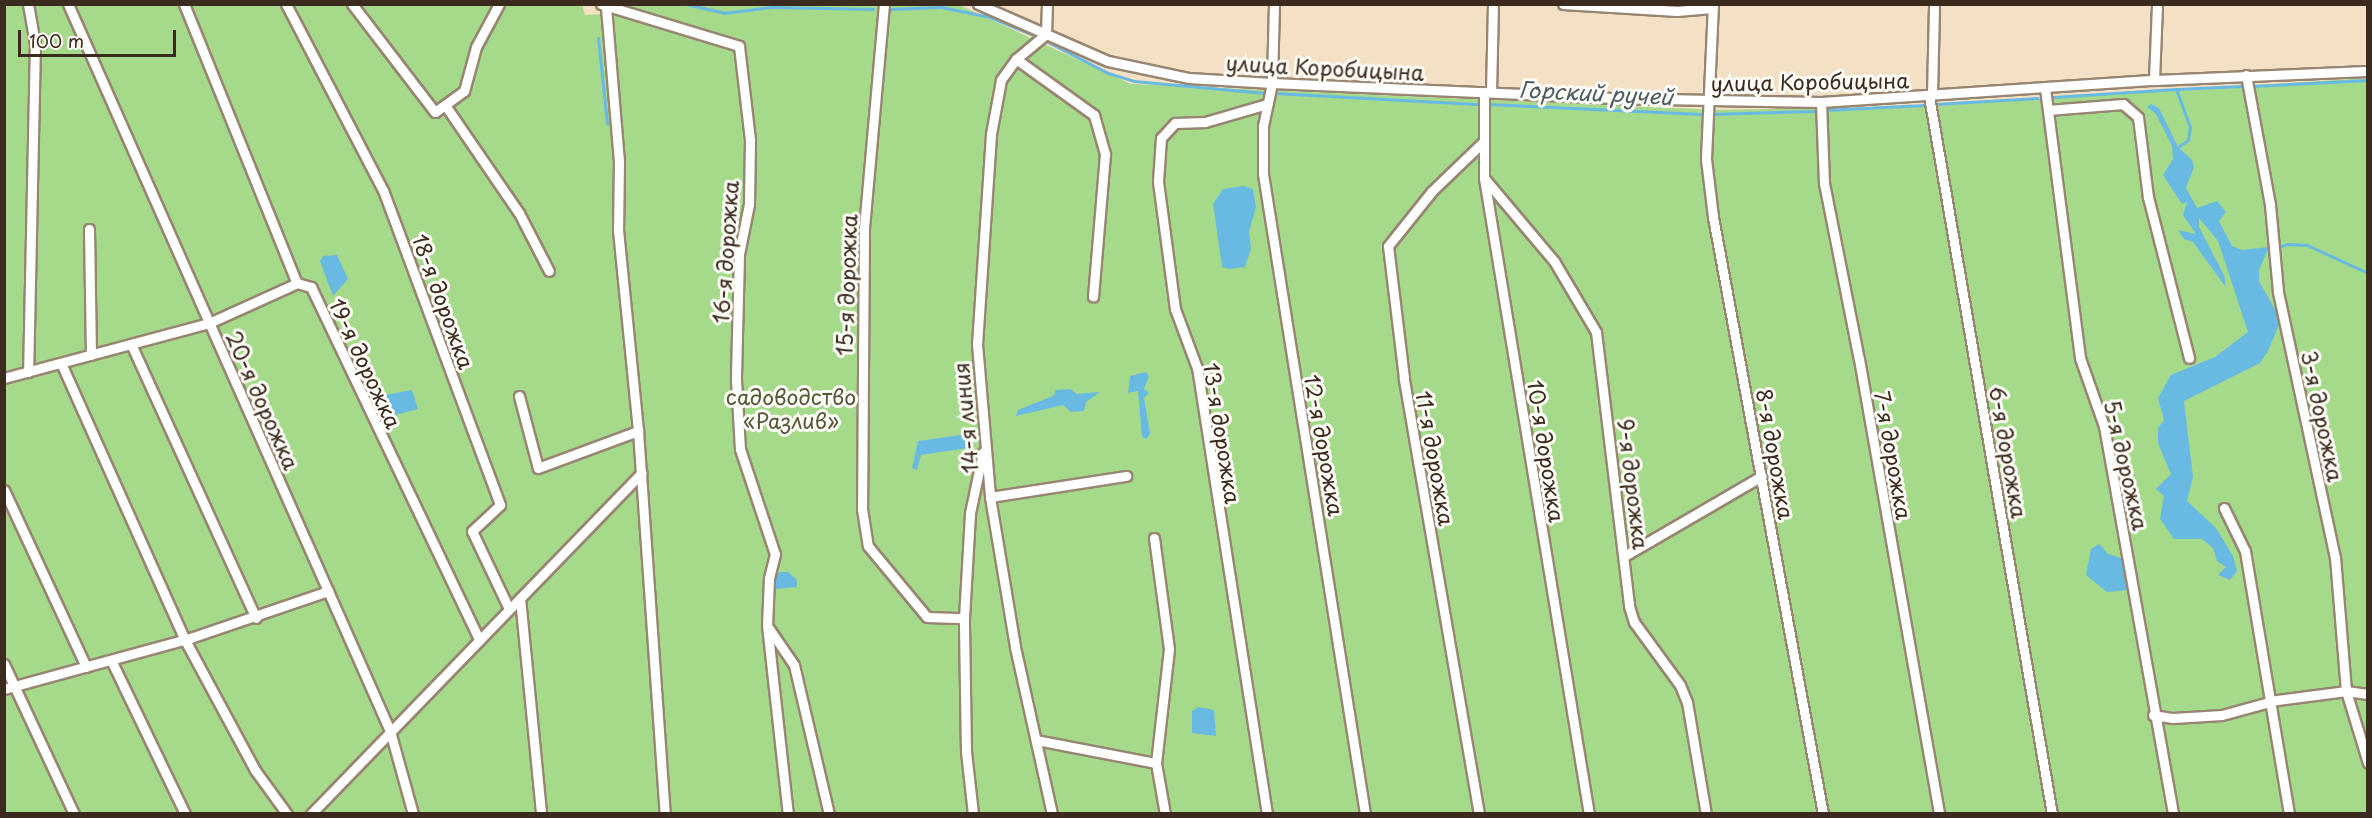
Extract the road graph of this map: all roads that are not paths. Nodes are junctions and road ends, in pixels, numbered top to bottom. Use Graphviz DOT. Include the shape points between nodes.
graph roads {
  1 [pos="28,4"];
  2 [pos="68,4"];
  3 [pos="184,4"];
  4 [pos="286,4"];
  5 [pos="352,4"];
  6 [pos="499,4"];
  7 [pos="884,4"];
  8 [pos="978,4"];
  9 [pos="1047,4"];
  10 [pos="1274,4"];
  11 [pos="1493,4"];
  12 [pos="1563,4"];
  13 [pos="1934,4"];
  14 [pos="2157,4"];
  15 [pos="604,6"];
  16 [pos="1713,6"];
  17 [pos="1046,34"];
  18 [pos="1016,59"];
  19 [pos="2367,71"];
  20 [pos="2246,75"];
  21 [pos="2154,80"];
  22 [pos="1272,83"];
  23 [pos="2045,88"];
  24 [pos="1487,92"];
  25 [pos="1931,96"];
  26 [pos="1710,101"];
  27 [pos="1821,102"];
  28 [pos="1267,104"];
  29 [pos="445,105"];
  30 [pos="2048,110"];
  31 [pos="1483,142"];
  32 [pos="1484,178"];
  33 [pos="89,228"];
  34 [pos="549,271"];
  35 [pos="297,283"];
  36 [pos="1093,297"];
  37 [pos="209,323"];
  38 [pos="131,344"];
  39 [pos="92,355"];
  40 [pos="2189,358"];
  41 [pos="61,363"];
  42 [pos="28,372"];
  43 [pos="4,378"];
  44 [pos="519,396"];
  45 [pos="638,431"];
  46 [pos="985,441"];
  47 [pos="641,473"];
  48 [pos="1126,476"];
  49 [pos="1762,476"];
  50 [pos="4,490"];
  51 [pos="990,497"];
  52 [pos="2224,508"];
  53 [pos="1154,538"];
  54 [pos="1626,555"];
  55 [pos="328,591"];
  56 [pos="520,598"];
  57 [pos="509,609"];
  58 [pos="256,618"];
  59 [pos="964,618"];
  60 [pos="767,625"];
  61 [pos="184,640"];
  62 [pos="479,640"];
  63 [pos="111,660"];
  64 [pos="4,664"];
  65 [pos="86,667"];
  66 [pos="15,686"];
  67 [pos="4,689"];
  68 [pos="2346,691"];
  69 [pos="2367,694"];
  70 [pos="2268,705"];
  71 [pos="2153,715"];
  72 [pos="390,731"];
  73 [pos="1036,740"];
  74 [pos="1156,763"];
  75 [pos="2367,763"];
  76 [pos="74,813"];
  77 [pos="184,813"];
  78 [pos="288,813"];
  79 [pos="311,813"];
  80 [pos="413,813"];
  81 [pos="541,813"];
  82 [pos="665,813"];
  83 [pos="788,813"];
  84 [pos="829,813"];
  85 [pos="974,813"];
  86 [pos="1052,813"];
  87 [pos="1165,813"];
  88 [pos="1267,813"];
  89 [pos="1365,813"];
  90 [pos="1479,813"];
  91 [pos="1589,813"];
  92 [pos="1706,813"];
  93 [pos="1823,813"];
  94 [pos="1939,813"];
  95 [pos="2052,813"];
  96 [pos="2173,813"];
  97 [pos="2289,813"];
  1 -- 42 [label="street" via="35,43"];
  2 -- 37 [label="street, 20-я дорожка"];
  3 -- 35 [label="street, 19-я дорожка"];
  4 -- 57 [label="street, 18-я дорожка" via="383,190 496,495 500,506 472,531"];
  5 -- 29 [label="street" via="435,111"];
  6 -- 29 [label="street" via="476,47 464,91"];
  7 -- 59 [label="street, 15-я дорожка" via="864,230 862,508 868,546 927,617"];
  8 -- 17 [label="street, улица Коробицына"];
  9 -- 17 [label="street"];
  10 -- 22 [label="street, 12-я дорожка"];
  11 -- 24 [label="street, 10-я дорожка"];
  12 -- 16 [label="street" via="1677,11"];
  13 -- 25 [label="street, 6-я дорожка"];
  14 -- 21 [label="street"];
  15 -- 45 [label="street" via="620,161 618,230"];
  15 -- 60 [label="street, 16-я дорожка" via="739,46 750,140 748,204 739,254 736,380 740,449 775,554 769,578"];
  16 -- 26 [label="street, 8-я дорожка"];
  17 -- 18 [label="street, 14-я линия"];
  17 -- 22 [label="street, улица Коробицына" via="1108,61 1166,73"];
  18 -- 36 [label="street" via="1094,115 1105,154"];
  18 -- 46 [label="street, 14-я линия" via="1001,81 991,134 983,224 977,344"];
  19 -- 20 [label="street, улица Коробицына"];
  20 -- 21 [label="street, улица Коробицына"];
  20 -- 68 [label="street, 3-я дорожка" via="2270,205 2278,292 2335,557"];
  21 -- 23 [label="street, улица Коробицына"];
  22 -- 24 [label="street, улица Коробицына"];
  22 -- 28 [label="street, 12-я дорожка"];
  23 -- 25 [label="street, улица Коробицына"];
  23 -- 30 [label="street, 5-я дорожка"];
  24 -- 26 [label="street, улица Коробицына"];
  24 -- 31 [label="street, 10-я дорожка"];
  25 -- 27 [label="street, улица Коробицына"];
  25 -- 95 [label="street, 6-я дорожка"];
  26 -- 27 [label="street, улица Коробицына"];
  26 -- 49 [label="street, 8-я дорожка" via="1706,159 1713,217"];
  27 -- 94 [label="street, 7-я дорожка" via="1824,183"];
  28 -- 88 [label="street, 13-я дорожка" via="1205,122 1175,123 1161,138 1158,181 1174,309 1197,368"];
  28 -- 89 [label="street, 12-я дорожка" via="1263,174"];
  29 -- 34 [label="street" via="519,213"];
  30 -- 40 [label="street" via="2123,104 2138,117 2148,197"];
  30 -- 71 [label="street, 5-я дорожка" via="2080,358 2104,426"];
  31 -- 32 [label="street, 10-я дорожка"];
  31 -- 90 [label="street, 11-я дорожка" via="1432,191 1388,246 1404,378"];
  32 -- 54 [label="street, 9-я дорожка" via="1554,261 1596,332"];
  32 -- 91 [label="street, 10-я дорожка"];
  33 -- 39 [label="street"];
  35 -- 37 [label="street"];
  35 -- 62 [label="street, 19-я дорожка" via="311,287"];
  37 -- 38 [label="street"];
  37 -- 55 [label="street, 20-я дорожка"];
  38 -- 39 [label="street"];
  38 -- 58 [label="street"];
  39 -- 41 [label="street"];
  41 -- 42 [label="street"];
  41 -- 61 [label="street"];
  42 -- 43 [label="street"];
  44 -- 45 [label="street" via="538,468"];
  45 -- 47 [label="street"];
  46 -- 51 [label="street, 14-я линия"];
  46 -- 59 [label="street" via="970,513"];
  47 -- 56 [label="street"];
  47 -- 82 [label="street"];
  48 -- 51 [label="street"];
  49 -- 54 [label="street"];
  49 -- 93 [label="street, 8-я дорожка"];
  50 -- 65 [label="street"];
  51 -- 73 [label="street, 14-я линия" via="1015,646"];
  52 -- 70 [label="street" via="2245,551"];
  53 -- 74 [label="street" via="1169,650"];
  54 -- 92 [label="street, 9-я дорожка" via="1634,622 1680,685 1687,702"];
  55 -- 58 [label="street"];
  55 -- 72 [label="street, 20-я дорожка"];
  56 -- 57 [label="street"];
  56 -- 81 [label="street"];
  57 -- 62 [label="street"];
  58 -- 61 [label="street"];
  59 -- 85 [label="street" via="966,752"];
  60 -- 83 [label="street, 16-я дорожка"];
  60 -- 84 [label="street" via="794,665"];
  61 -- 63 [label="street"];
  61 -- 78 [label="street" via="255,770"];
  62 -- 72 [label="street"];
  63 -- 65 [label="street"];
  63 -- 77 [label="street"];
  64 -- 66 [label="street"];
  65 -- 66 [label="street"];
  66 -- 67 [label="street"];
  66 -- 76 [label="street"];
  68 -- 69 [label="street"];
  68 -- 70 [label="street" via="2277,700"];
  68 -- 75 [label="street, 3-я дорожка"];
  70 -- 71 [label="street" via="2222,715"];
  70 -- 97 [label="street"];
  71 -- 96 [label="street, 5-я дорожка"];
  72 -- 79 [label="street"];
  72 -- 80 [label="street, 20-я дорожка"];
  73 -- 74 [label="street"];
  73 -- 86 [label="street, 14-я линия"];
  74 -- 87 [label="street"];
}
